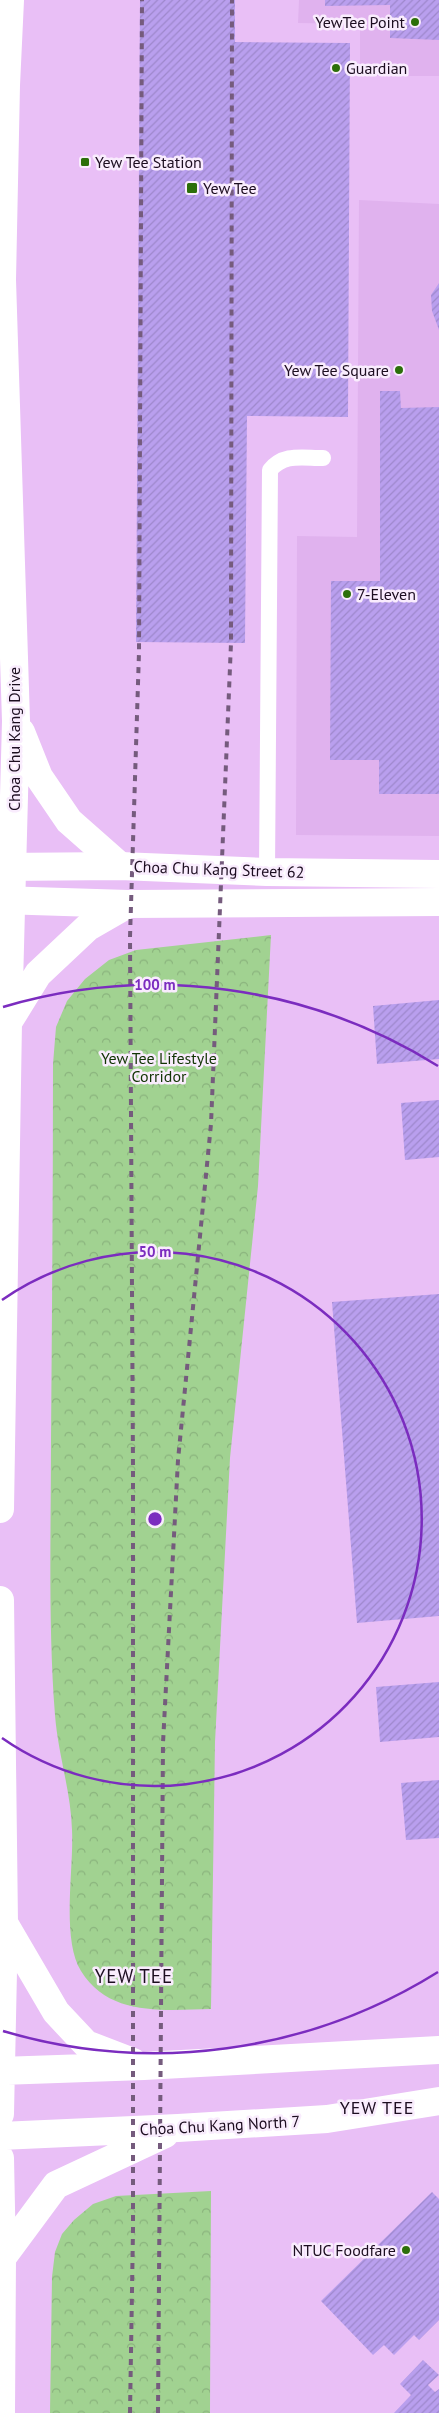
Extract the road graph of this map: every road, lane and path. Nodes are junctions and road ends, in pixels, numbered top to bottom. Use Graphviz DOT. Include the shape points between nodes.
graph roads {
  1 [pos="10,0"];
  2 [pos="322,458"];
  3 [pos="16,722"];
  4 [pos="120,866"];
  5 [pos="6,867"];
  6 [pos="267,872"];
  7 [pos="439,874"];
  8 [pos="6,900"];
  9 [pos="439,902"];
  10 [pos="128,904"];
  11 [pos="8,1022"];
  12 [pos="0,1509"];
  13 [pos="0,1600"];
  14 [pos="4,1923"];
  15 [pos="439,2050"];
  16 [pos="144,2066"];
  17 [pos="0,2070"];
  18 [pos="439,2101"];
  19 [pos="0,2114"];
  20 [pos="178,2128"];
  21 [pos="0,2136"];
  22 [pos="0,2158"];
  23 [pos="2,2258"];
  24 [pos="1,2413"];
  1 -- 3 [label="main road, Choa Chu Kang Drive" via="2,280"];
  2 -- 6 [label="lane" via="289,458 277,461 270,470"];
  3 -- 4 [label="main road" via="39,777 69,820"];
  3 -- 5 [label="main road, Choa Chu Kang Drive"];
  4 -- 5 [label="main road, Choa Chu Kang Street 62"];
  4 -- 6 [label="main road, Choa Chu Kang Street 62"];
  5 -- 8 [label="main road, Choa Chu Kang Drive"];
  6 -- 7 [label="main road, Choa Chu Kang Street 62"];
  8 -- 10 [label="main road, Choa Chu Kang Street 62"];
  8 -- 11 [label="main road, Choa Chu Kang Drive"];
  9 -- 10 [label="main road, Choa Chu Kang Street 62"];
  10 -- 11 [label="main road" via="88,927 38,974"];
  11 -- 12 [label="main road, Choa Chu Kang Drive"];
  13 -- 14 [label="main road"];
  14 -- 16 [label="main road" via="56,2012 86,2044"];
  14 -- 17 [label="main road"];
  15 -- 16 [label="main road"];
  16 -- 17 [label="main road"];
  17 -- 19 [label="main road"];
  18 -- 20 [label="main road, Choa Chu Kang North 7" via="327,2119"];
  20 -- 21 [label="main road, Choa Chu Kang North 7"];
  20 -- 23 [label="main road" via="56,2184"];
  22 -- 23 [label="main road"];
  23 -- 24 [label="main road"];
}
